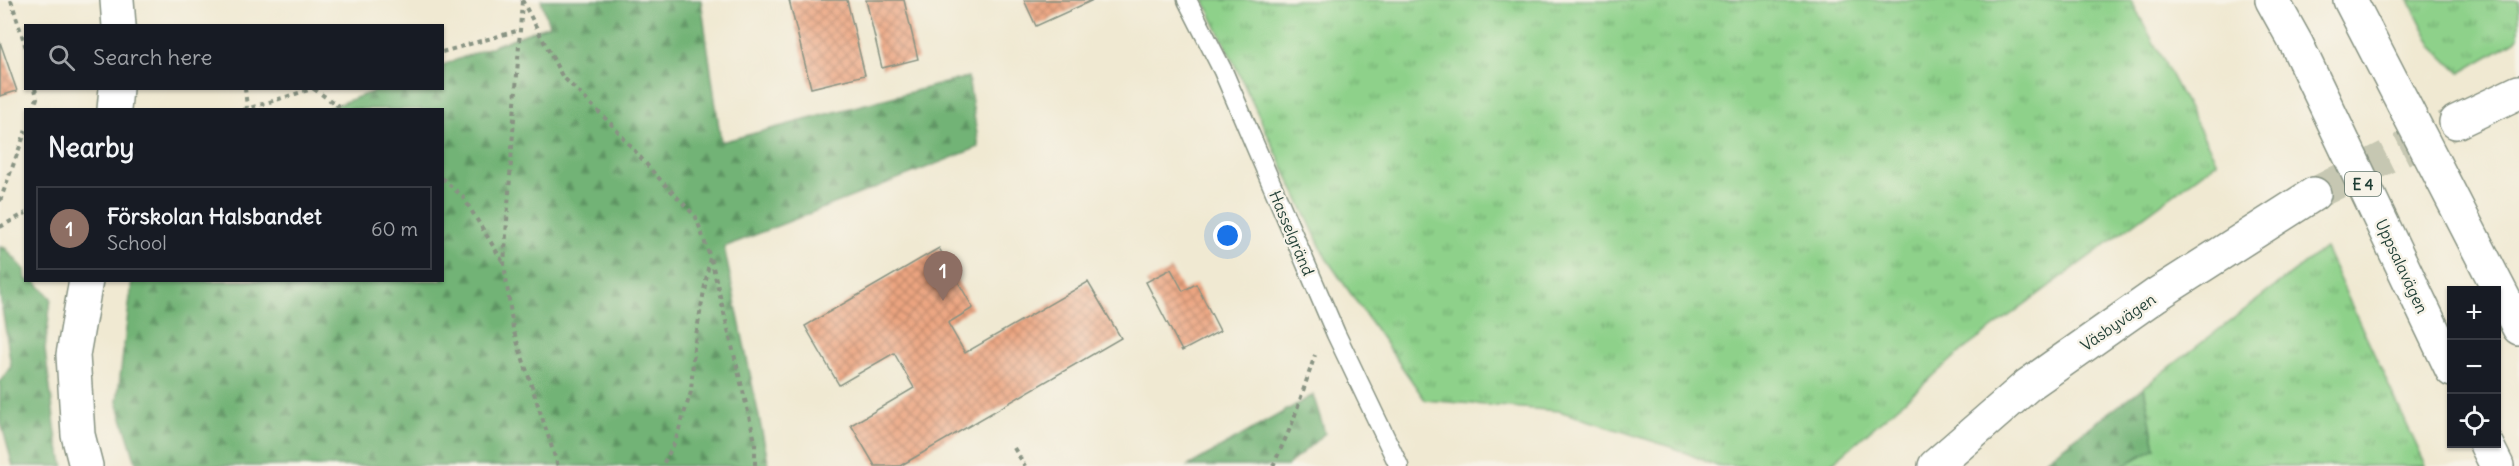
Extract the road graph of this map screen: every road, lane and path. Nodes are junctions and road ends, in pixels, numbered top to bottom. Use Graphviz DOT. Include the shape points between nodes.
graph roads {
  1 [pos="11,0"];
  2 [pos="117,0"];
  3 [pos="522,0"];
  4 [pos="1187,0"];
  5 [pos="2272,0"];
  6 [pos="2350,0"];
  7 [pos="119,24"];
  8 [pos="520,30"];
  9 [pos="24,42"];
  10 [pos="444,51"];
  11 [pos="35,90"];
  12 [pos="116,90"];
  13 [pos="245,90"];
  14 [pos="311,90"];
  15 [pos="315,90"];
  16 [pos="2519,92"];
  17 [pos="34,108"];
  18 [pos="114,108"];
  19 [pos="245,108"];
  20 [pos="248,108"];
  21 [pos="341,108"];
  22 [pos="2456,122"];
  23 [pos="24,135"];
  24 [pos="444,180"];
  25 [pos="2314,194"];
  26 [pos="0,201"];
  27 [pos="24,214"];
  28 [pos="0,227"];
  29 [pos="710,256"];
  30 [pos="504,264"];
  31 [pos="86,282"];
  32 [pos="2519,328"];
  33 [pos="1315,353"];
  34 [pos="2447,362"];
  35 [pos="1014,448"];
  36 [pos="2489,448"];
  37 [pos="86,466"];
  38 [pos="558,466"];
  39 [pos="662,466"];
  40 [pos="755,466"];
  41 [pos="1024,466"];
  42 [pos="1273,466"];
  43 [pos="1399,466"];
  44 [pos="1935,466"];
  45 [pos="2497,466"];
  1 -- 9 [label="path"];
  2 -- 7 [label="main road"];
  3 -- 8 [label="path"];
  3 -- 29 [label="path" via="562,76 696,217"];
  4 -- 43 [label="lane, Hasselgränd" via="1223,71 1335,334"];
  5 -- 34 [label="main road, Uppsalavägen / E 4"];
  6 -- 32 [label="main road"];
  8 -- 10 [label="path"];
  8 -- 30 [label="path"];
  11 -- 17 [label="path"];
  12 -- 18 [label="main road"];
  13 -- 19 [label="path"];
  14 -- 20 [label="path"];
  15 -- 21 [label="path"];
  16 -- 22 [label="main road"];
  23 -- 26 [label="path"];
  24 -- 30 [label="path" via="463,197"];
  25 -- 44 [label="main road, Väsbyvägen" via="2156,295 2028,386"];
  27 -- 28 [label="path"];
  29 -- 39 [label="path" via="694,347 691,392 675,442"];
  29 -- 40 [label="path" via="755,441"];
  30 -- 38 [label="path" via="513,329"];
  31 -- 37 [label="main road" via="72,355 78,435"];
  33 -- 42 [label="path" via="1292,424"];
  35 -- 41 [label="path"];
  36 -- 45 [label="main road"];
}
